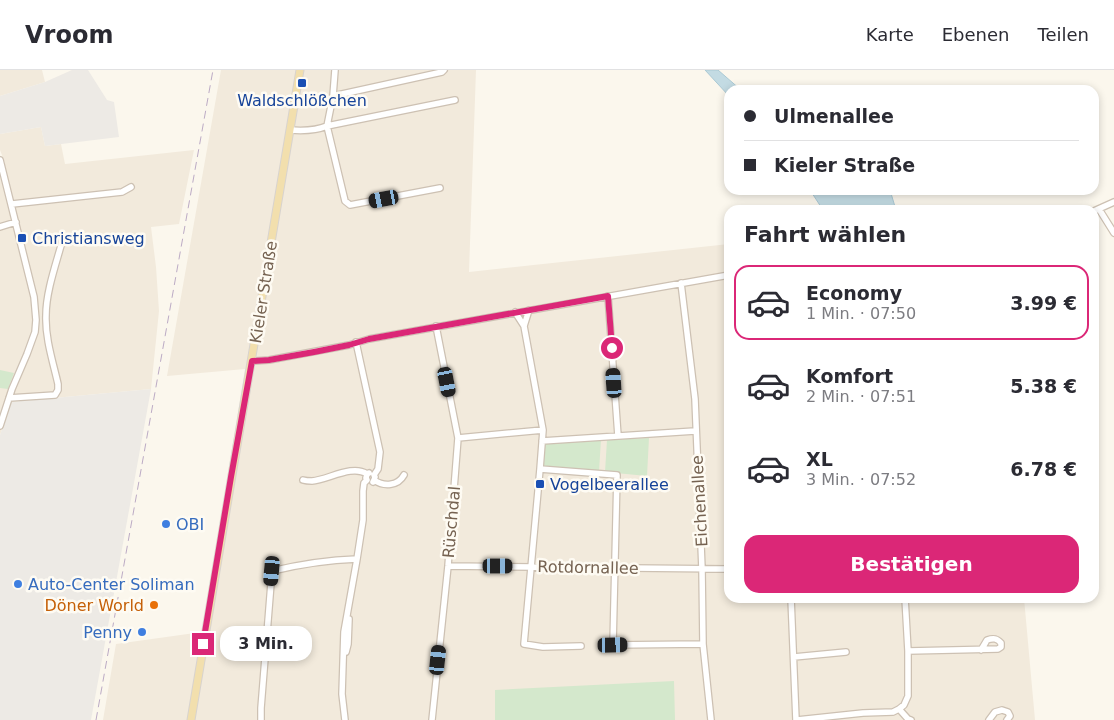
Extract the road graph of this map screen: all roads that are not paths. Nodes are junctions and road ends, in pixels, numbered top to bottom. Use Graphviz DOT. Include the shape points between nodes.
graph roads {
  1 [pos="300,70"];
  2 [pos="335,70"];
  3 [pos="444,70"];
  4 [pos="333,96"];
  5 [pos="455,100"];
  6 [pos="328,126"];
  7 [pos="290,130"];
  8 [pos="0,160"];
  9 [pos="131,187"];
  10 [pos="440,188"];
  11 [pos="1114,202"];
  12 [pos="12,204"];
  13 [pos="1099,209"];
  14 [pos="1099,214"];
  15 [pos="16,222"];
  16 [pos="0,228"];
  17 [pos="1114,233"];
  18 [pos="62,242"];
  19 [pos="724,276"];
  20 [pos="681,283"];
  21 [pos="608,296"];
  22 [pos="529,310"];
  23 [pos="515,312"];
  24 [pos="436,326"];
  25 [pos="524,326"];
  26 [pos="356,342"];
  27 [pos="252,361"];
  28 [pos="9,398"];
  29 [pos="0,426"];
  30 [pos="543,430"];
  31 [pos="695,431"];
  32 [pos="618,436"];
  33 [pos="458,438"];
  34 [pos="542,442"];
  35 [pos="540,469"];
  36 [pos="404,476"];
  37 [pos="367,477"];
  38 [pos="374,478"];
  39 [pos="304,480"];
  40 [pos="357,559"];
  41 [pos="448,566"];
  42 [pos="531,566"];
  43 [pos="615,568"];
  44 [pos="724,569"];
  45 [pos="702,570"];
  46 [pos="791,603"];
  47 [pos="905,603"];
  48 [pos="703,644"];
  49 [pos="580,646"];
  50 [pos="981,650"];
  51 [pos="908,651"];
  52 [pos="846,652"];
  53 [pos="794,657"];
  54 [pos="900,709"];
  55 [pos="191,720"];
  56 [pos="261,720"];
  57 [pos="345,720"];
  58 [pos="432,720"];
  59 [pos="711,720"];
  60 [pos="797,720"];
  61 [pos="911,720"];
  62 [pos="989,720"];
  63 [pos="1007,720"];
  1 -- 7 [label="main road, Kieler Straße"];
  2 -- 4 [label="street"];
  3 -- 4 [label="street"];
  4 -- 6 [label="street"];
  5 -- 6 [label="street"];
  6 -- 7 [label="street"];
  6 -- 10 [label="street" via="345,201 350,205"];
  7 -- 27 [label="main road, Kieler Straße"];
  8 -- 12 [label="street"];
  9 -- 12 [label="street" via="122,192"];
  11 -- 13 [label="street"];
  12 -- 15 [label="street"];
  14 -- 17 [label="street"];
  15 -- 16 [label="street"];
  15 -- 28 [label="street" via="34,297 36,320 30,347"];
  18 -- 28 [label="street" via="46,315 58,390 55,395"];
  19 -- 20 [label="street"];
  20 -- 21 [label="street"];
  20 -- 31 [label="street, Eichenallee"];
  21 -- 22 [label="street"];
  21 -- 32 [label="street"];
  22 -- 23 [label="street"];
  22 -- 25 [label="street"];
  23 -- 24 [label="street"];
  23 -- 25 [label="street"];
  24 -- 26 [label="street"];
  24 -- 33 [label="street, Rüschdal"];
  25 -- 30 [label="street"];
  26 -- 27 [label="street"];
  26 -- 38 [label="street" via="380,452"];
  27 -- 55 [label="main road, Kieler Straße"];
  28 -- 29 [label="street"];
  30 -- 33 [label="street"];
  30 -- 34 [label="street"];
  31 -- 32 [label="street"];
  31 -- 45 [label="street, Eichenallee"];
  32 -- 34 [label="street"];
  33 -- 41 [label="street, Rüschdal"];
  34 -- 35 [label="street"];
  35 -- 42 [label="street"];
  35 -- 43 [label="street" via="617,476"];
  36 -- 38 [label="street" via="395,484 386,485"];
  37 -- 38 [label="street" via="371,473"];
  37 -- 39 [label="street" via="362,471"];
  37 -- 40 [label="street"];
  40 -- 56 [label="street" via="330,560 272,571"];
  40 -- 57 [label="street" via="344,632 342,694"];
  41 -- 42 [label="street, Rotdornallee"];
  41 -- 58 [label="street, Rüschdal"];
  42 -- 43 [label="street, Rotdornallee"];
  42 -- 49 [label="street" via="524,644"];
  43 -- 45 [label="street, Rotdornallee"];
  43 -- 48 [label="street" via="613,645"];
  44 -- 45 [label="street, Rotdornallee"];
  45 -- 48 [label="street, Eichenallee"];
  46 -- 53 [label="street"];
  47 -- 51 [label="street"];
  48 -- 59 [label="street, Eichenallee"];
  50 -- 51 [label="street"];
  51 -- 54 [label="street" via="908,696"];
  52 -- 53 [label="street"];
  53 -- 60 [label="street"];
  54 -- 60 [label="street"];
  54 -- 61 [label="street"];
  62 -- 63 [label="street" via="995,712 1002,710 1010,716"];
}
